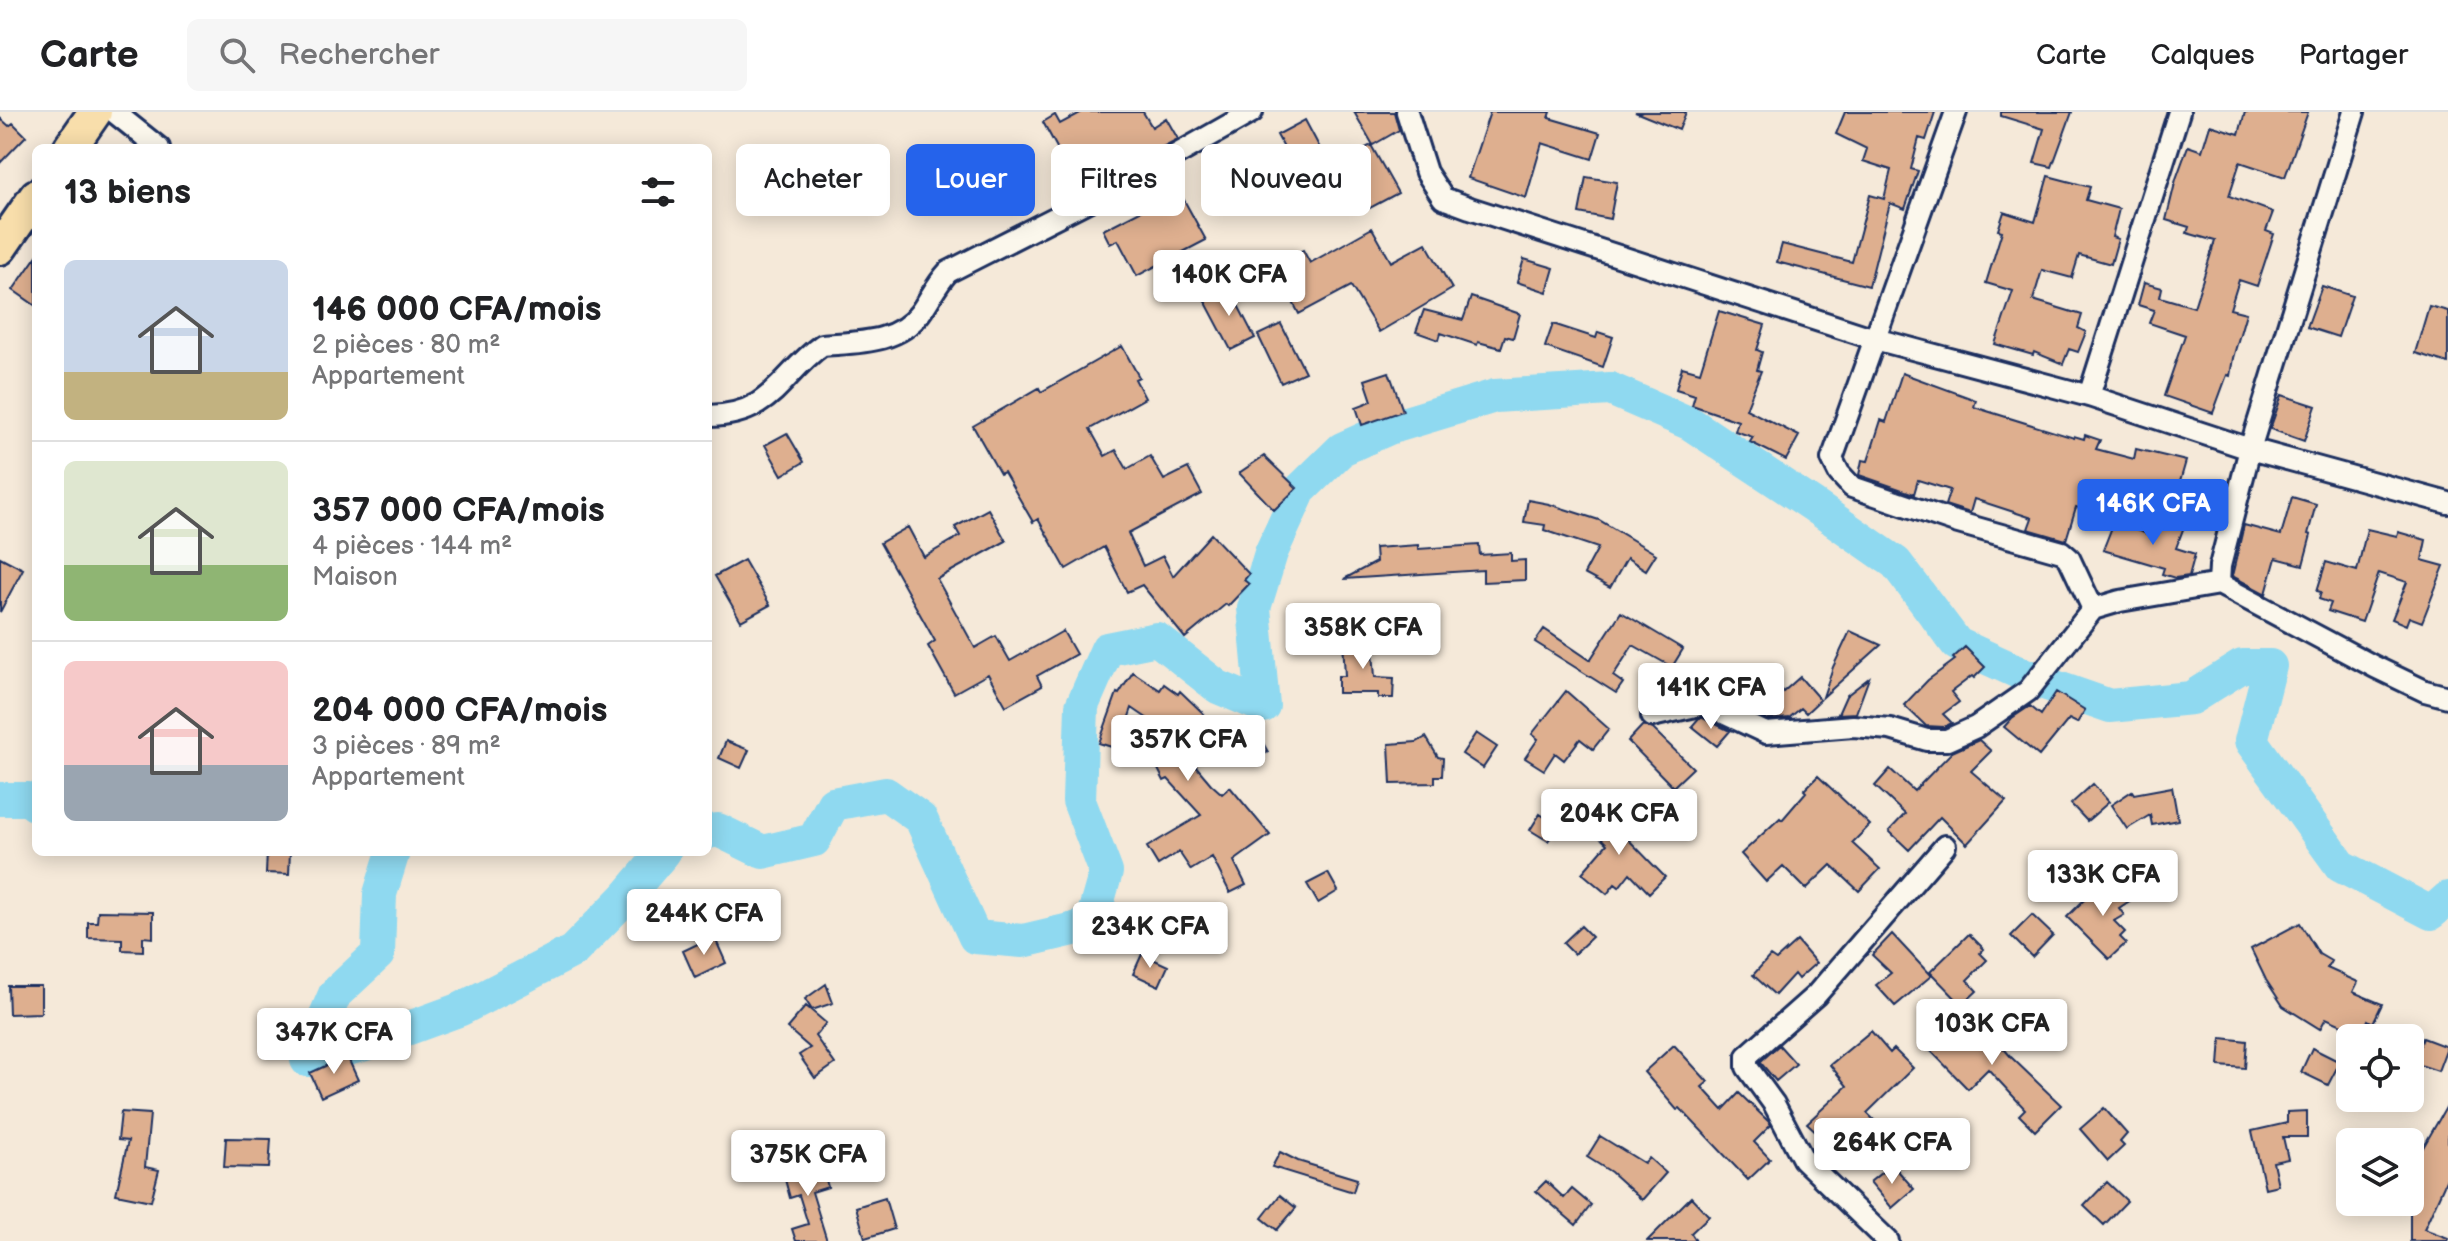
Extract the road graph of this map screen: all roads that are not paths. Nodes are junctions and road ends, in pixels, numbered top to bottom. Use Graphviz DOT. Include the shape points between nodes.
graph roads {
  1 [pos="95,112"];
  2 [pos="114,112"];
  3 [pos="1252,112"];
  4 [pos="1407,112"];
  5 [pos="1956,112"];
  6 [pos="2179,112"];
  7 [pos="2354,112"];
  8 [pos="73,144"];
  9 [pos="154,144"];
  10 [pos="32,202"];
  11 [pos="0,248"];
  12 [pos="1875,339"];
  13 [pos="2089,396"];
  14 [pos="712,416"];
  15 [pos="2250,449"];
  16 [pos="2448,503"];
  17 [pos="2219,584"];
  18 [pos="2093,609"];
  19 [pos="2448,697"];
  20 [pos="1652,716"];
  21 [pos="1945,846"];
  22 [pos="1888,1241"];
  1 -- 8 [label="main road"];
  2 -- 9 [label="street"];
  3 -- 14 [label="street" via="948,272 906,328 871,341 822,345 779,388 750,408"];
  4 -- 12 [label="street" via="1426,172 1443,198"];
  5 -- 12 [label="street"];
  6 -- 13 [label="street"];
  7 -- 15 [label="street"];
  10 -- 11 [label="main road"];
  12 -- 13 [label="street"];
  12 -- 18 [label="street" via="1832,459 1839,473 1852,487 2062,552"];
  13 -- 15 [label="street"];
  15 -- 16 [label="street"];
  15 -- 17 [label="street"];
  17 -- 18 [label="street"];
  17 -- 19 [label="street" via="2375,667"];
  18 -- 20 [label="street" via="2028,691 1947,740 1853,726 1766,733 1704,704"];
  21 -- 22 [label="street" via="1816,995 1747,1056 1747,1067 1803,1159"];
}
